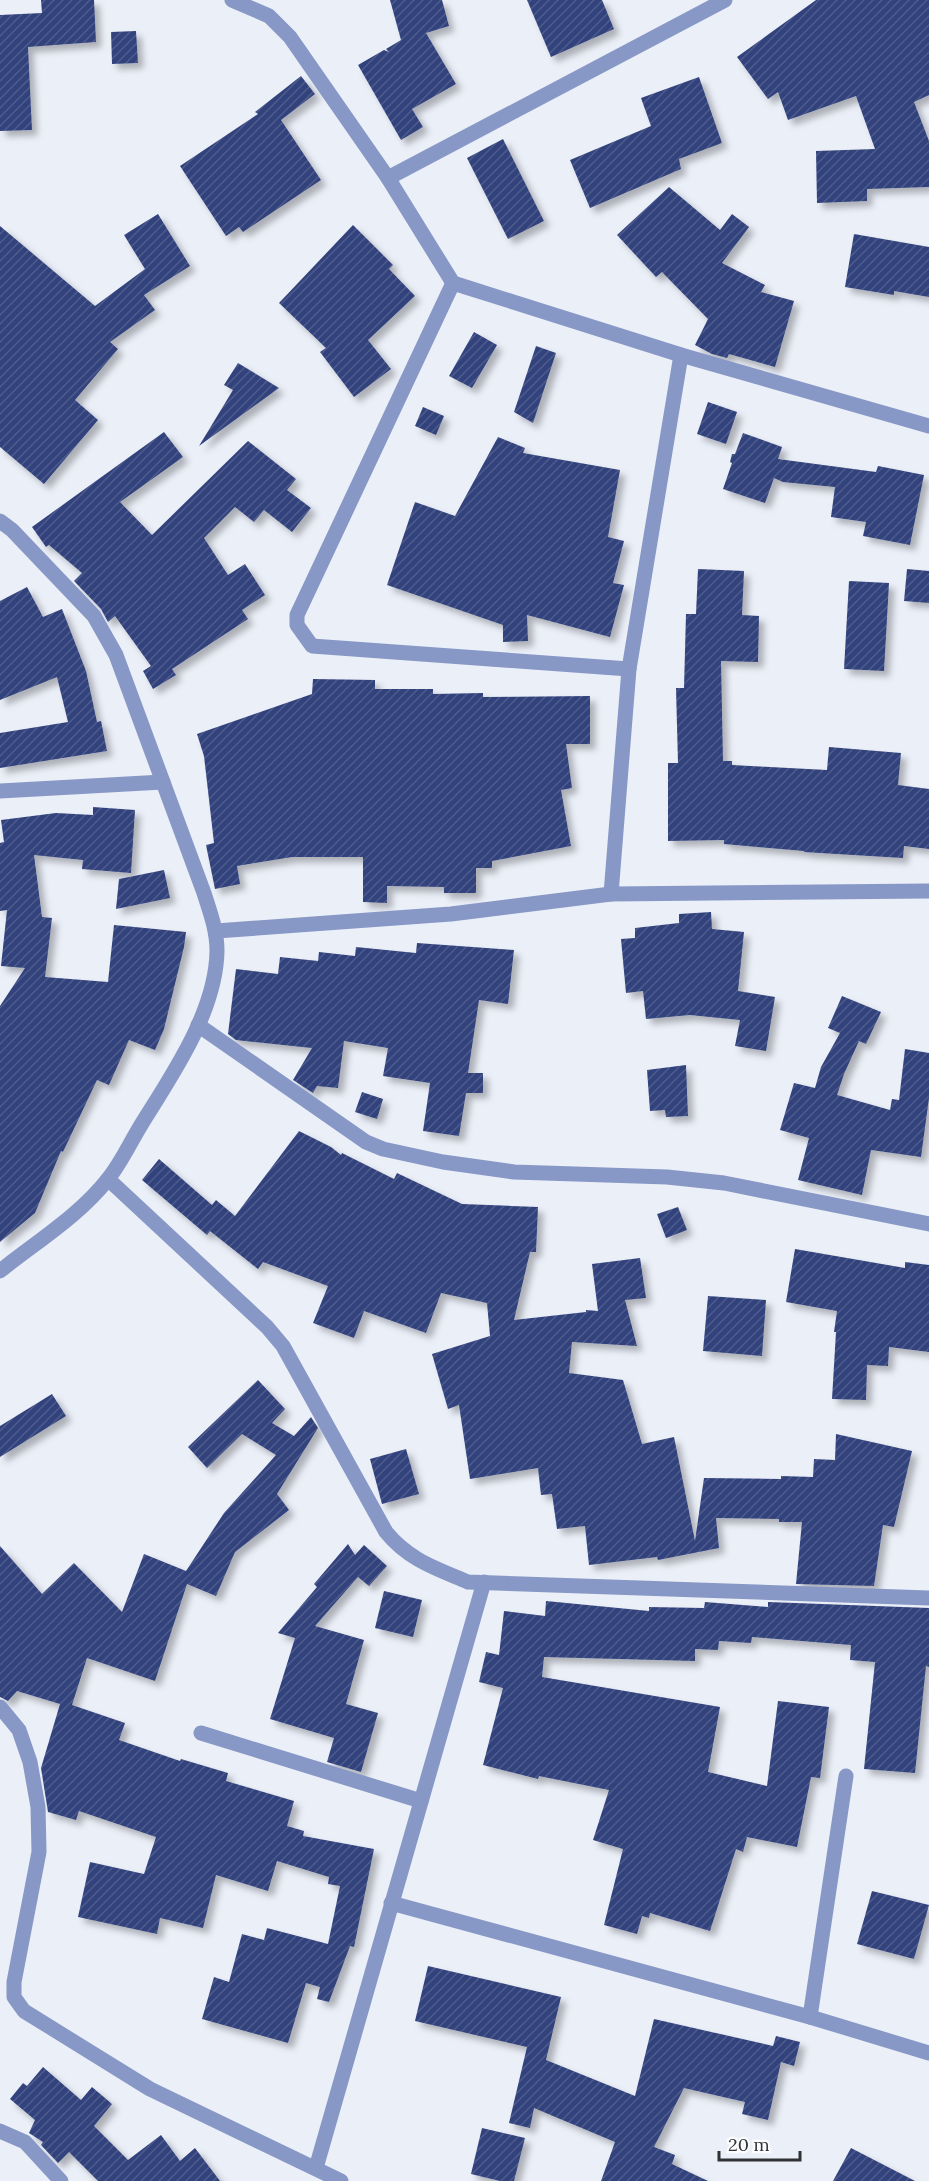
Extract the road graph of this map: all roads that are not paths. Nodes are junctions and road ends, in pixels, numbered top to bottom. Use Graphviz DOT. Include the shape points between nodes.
graph roads {
  1 [pos="232,0"];
  2 [pos="725,0"];
  3 [pos="388,178"];
  4 [pos="453,283"];
  5 [pos="681,355"];
  6 [pos="929,426"];
  7 [pos="0,521"];
  8 [pos="629,669"];
  9 [pos="163,782"];
  10 [pos="0,791"];
  11 [pos="929,891"];
  12 [pos="611,894"];
  13 [pos="216,931"];
  14 [pos="198,1024"];
  15 [pos="108,1179"];
  16 [pos="929,1224"];
  17 [pos="0,1271"];
  18 [pos="484,1582"];
  19 [pos="929,1598"];
  20 [pos="0,1707"];
  21 [pos="201,1733"];
  22 [pos="846,1776"];
  23 [pos="421,1801"];
  24 [pos="391,1903"];
  25 [pos="810,2017"];
  26 [pos="929,2053"];
  27 [pos="0,2131"];
  28 [pos="316,2168"];
  29 [pos="61,2181"];
  30 [pos="340,2181"];
  1 -- 3 [label="street" via="269,16 290,37"];
  2 -- 3 [label="street"];
  3 -- 4 [label="street"];
  4 -- 5 [label="street"];
  4 -- 8 [label="street" via="297,615 297,625 312,646"];
  5 -- 6 [label="street"];
  5 -- 8 [label="street"];
  7 -- 9 [label="street" via="94,616 116,655"];
  8 -- 12 [label="street"];
  9 -- 10 [label="street"];
  9 -- 13 [label="street"];
  11 -- 12 [label="street"];
  12 -- 13 [label="street" via="451,914"];
  13 -- 14 [label="street" via="213,978"];
  14 -- 15 [label="street" via="180,1062"];
  14 -- 16 [label="street" via="366,1142 383,1149 514,1172 667,1177 724,1183"];
  15 -- 17 [label="street" via="80,1208"];
  15 -- 18 [label="street" via="283,1346 386,1532 397,1545 418,1561 468,1582"];
  18 -- 19 [label="street"];
  18 -- 23 [label="street"];
  20 -- 28 [label="street" via="19,1730 38,1806 39,1852 14,1997 24,2011 150,2089"];
  21 -- 23 [label="street"];
  22 -- 25 [label="street"];
  23 -- 24 [label="street"];
  24 -- 25 [label="street"];
  24 -- 28 [label="street"];
  25 -- 26 [label="street"];
  27 -- 29 [label="street" via="25,2142"];
  28 -- 30 [label="street"];
}
